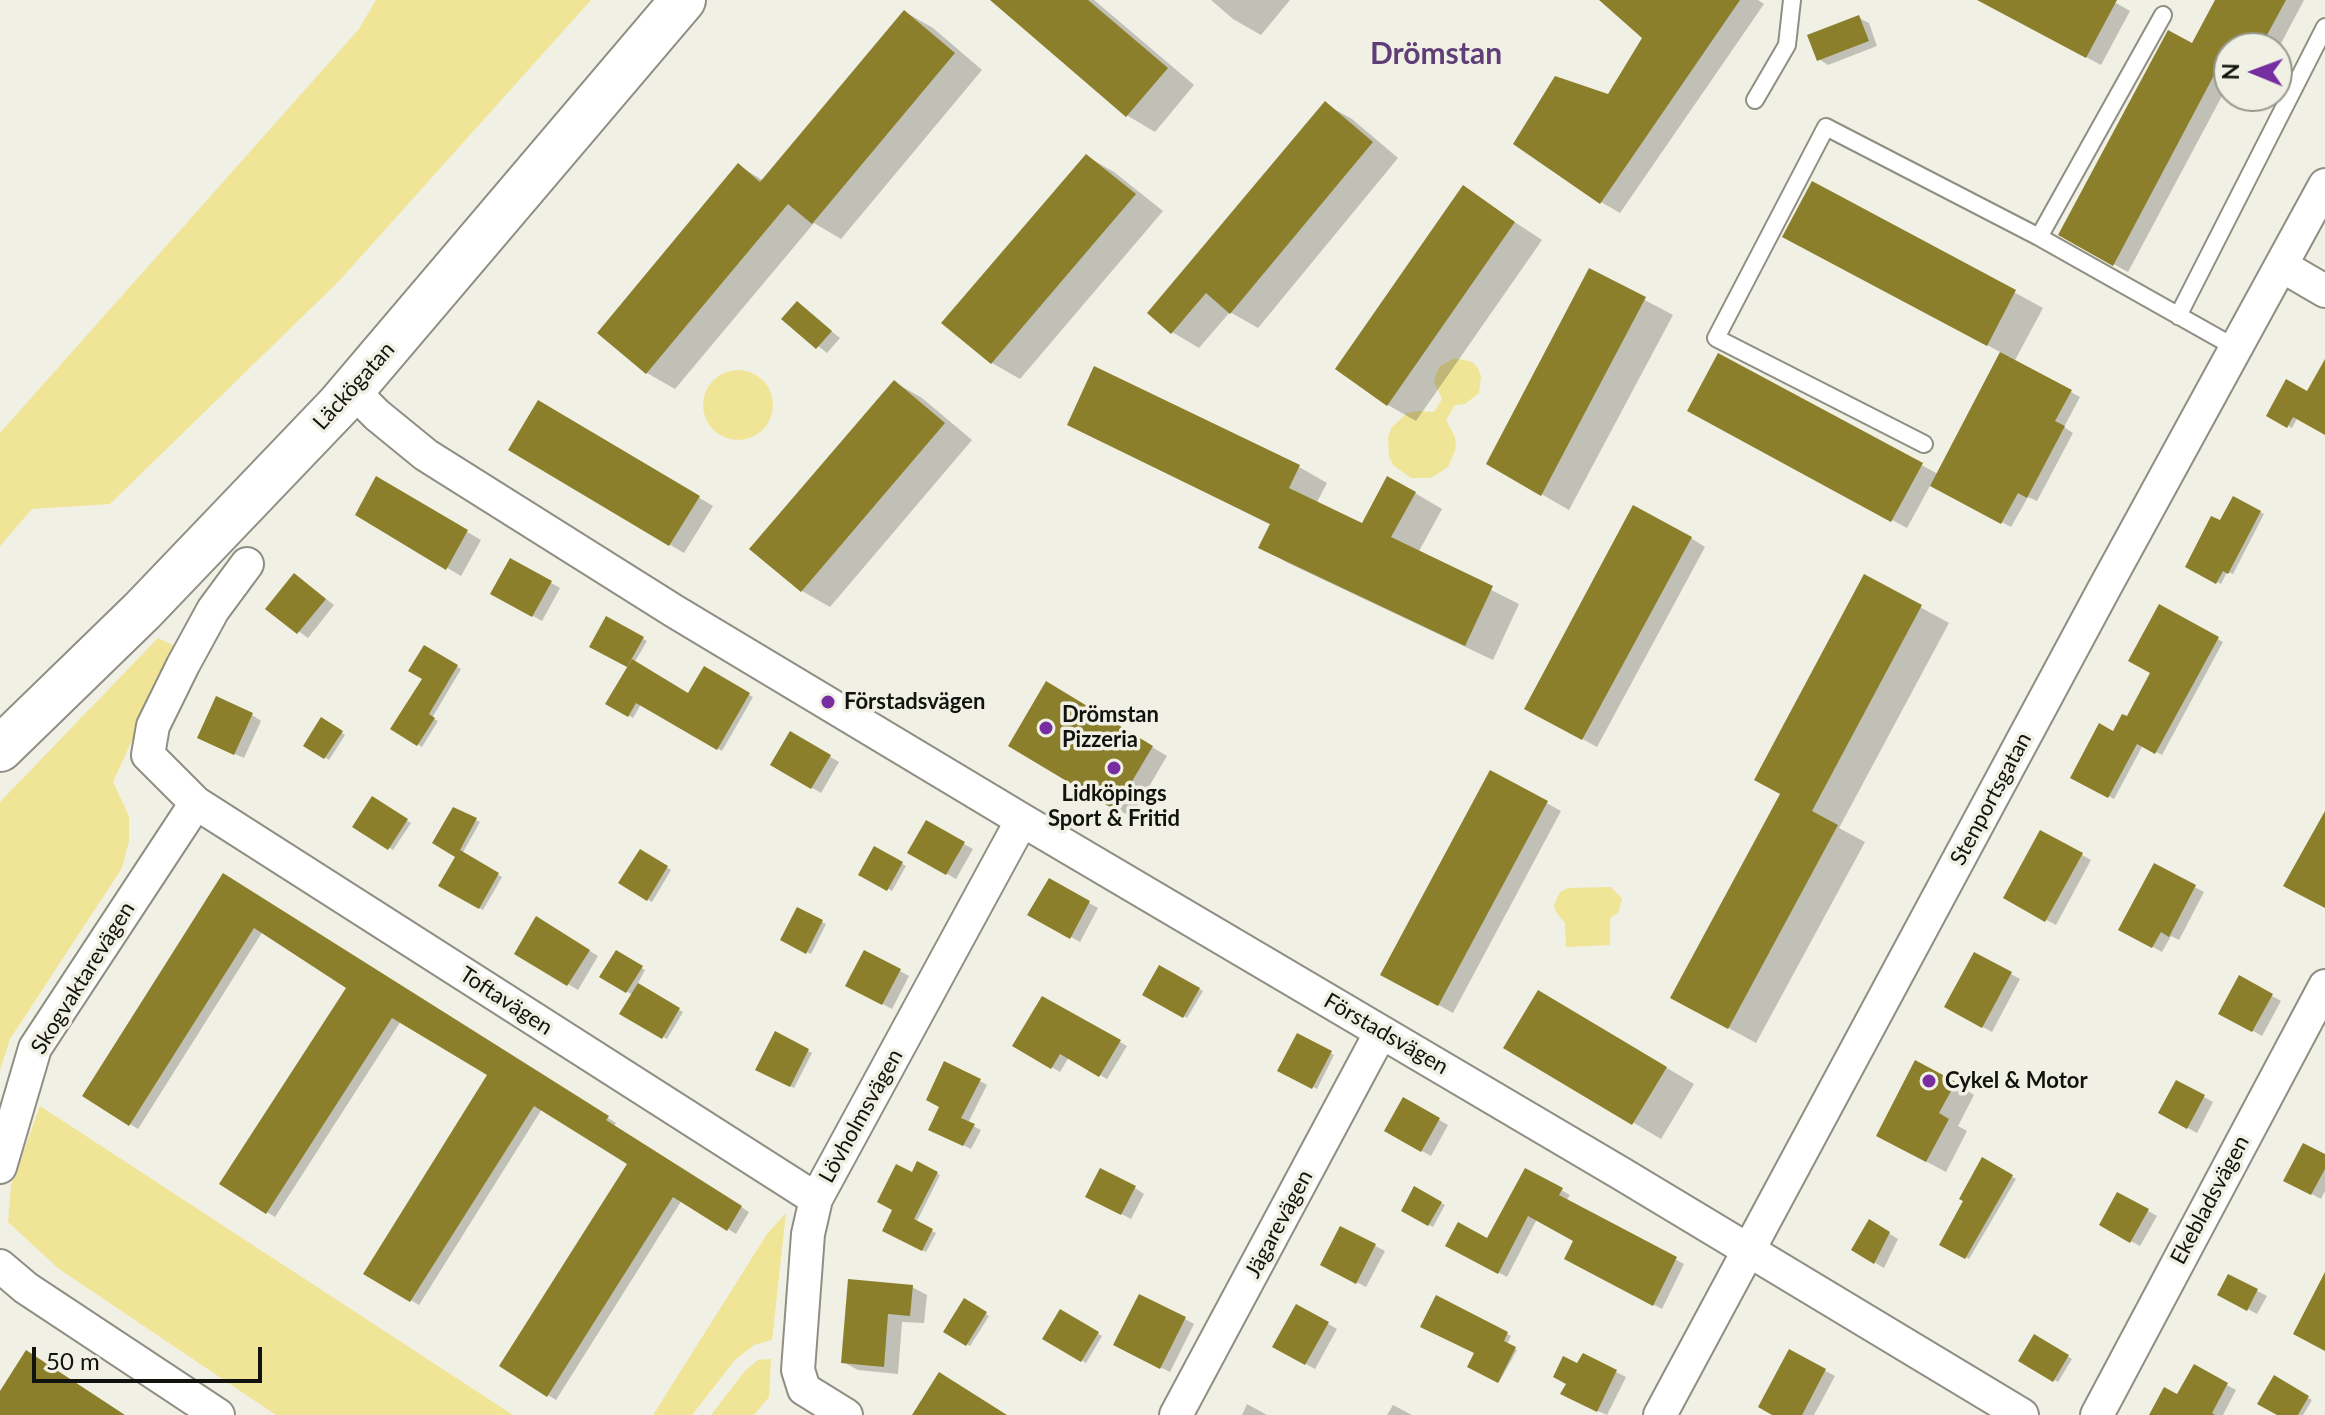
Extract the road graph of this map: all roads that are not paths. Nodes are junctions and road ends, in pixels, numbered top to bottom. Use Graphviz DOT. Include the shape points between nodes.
graph roads {
  1 [pos="683,0"];
  2 [pos="1792,0"];
  3 [pos="2163,15"];
  4 [pos="2325,27"];
  5 [pos="1755,100"];
  6 [pos="2325,185"];
  7 [pos="2039,237"];
  8 [pos="2282,266"];
  9 [pos="2325,291"];
  10 [pos="2178,316"];
  11 [pos="2236,348"];
  12 [pos="351,389"];
  13 [pos="1924,444"];
  14 [pos="247,564"];
  15 [pos="0,749"];
  16 [pos="196,803"];
  17 [pos="1022,820"];
  18 [pos="2325,986"];
  19 [pos="1381,1032"];
  20 [pos="0,1167"];
  21 [pos="816,1199"];
  22 [pos="1748,1251"];
  23 [pos="0,1266"];
  24 [pos="218,1415"];
  25 [pos="846,1415"];
  26 [pos="1176,1415"];
  27 [pos="1660,1415"];
  28 [pos="2022,1415"];
  29 [pos="2097,1415"];
  1 -- 12 [label="main road, Läckögatan"];
  2 -- 5 [label="lane" via="1787,45"];
  3 -- 7 [label="lane"];
  4 -- 10 [label="lane"];
  6 -- 8 [label="street, Stenportsgatan"];
  7 -- 10 [label="lane"];
  7 -- 13 [label="lane" via="1826,127 1716,338"];
  8 -- 9 [label="street"];
  8 -- 11 [label="street, Stenportsgatan"];
  10 -- 11 [label="lane"];
  11 -- 22 [label="street, Stenportsgatan"];
  12 -- 15 [label="main road, Läckögatan" via="142,611"];
  12 -- 17 [label="street, Förstadsvägen" via="426,455"];
  14 -- 16 [label="street" via="213,610 153,726 148,755"];
  16 -- 20 [label="street, Skogvaktarevägen" via="35,1048"];
  16 -- 21 [label="street, Toftavägen"];
  17 -- 19 [label="street, Förstadsvägen"];
  17 -- 21 [label="street, Lövholmsvägen"];
  18 -- 29 [label="street, Ekebladsvägen"];
  19 -- 22 [label="street, Förstadsvägen"];
  19 -- 26 [label="street, Jägarevägen"];
  21 -- 25 [label="street, Lövholmsvägen" via="808,1234 798,1370 804,1389"];
  22 -- 27 [label="street, Stenportsgatan"];
  22 -- 28 [label="street, Förstadsvägen"];
  23 -- 24 [label="street"];
}
